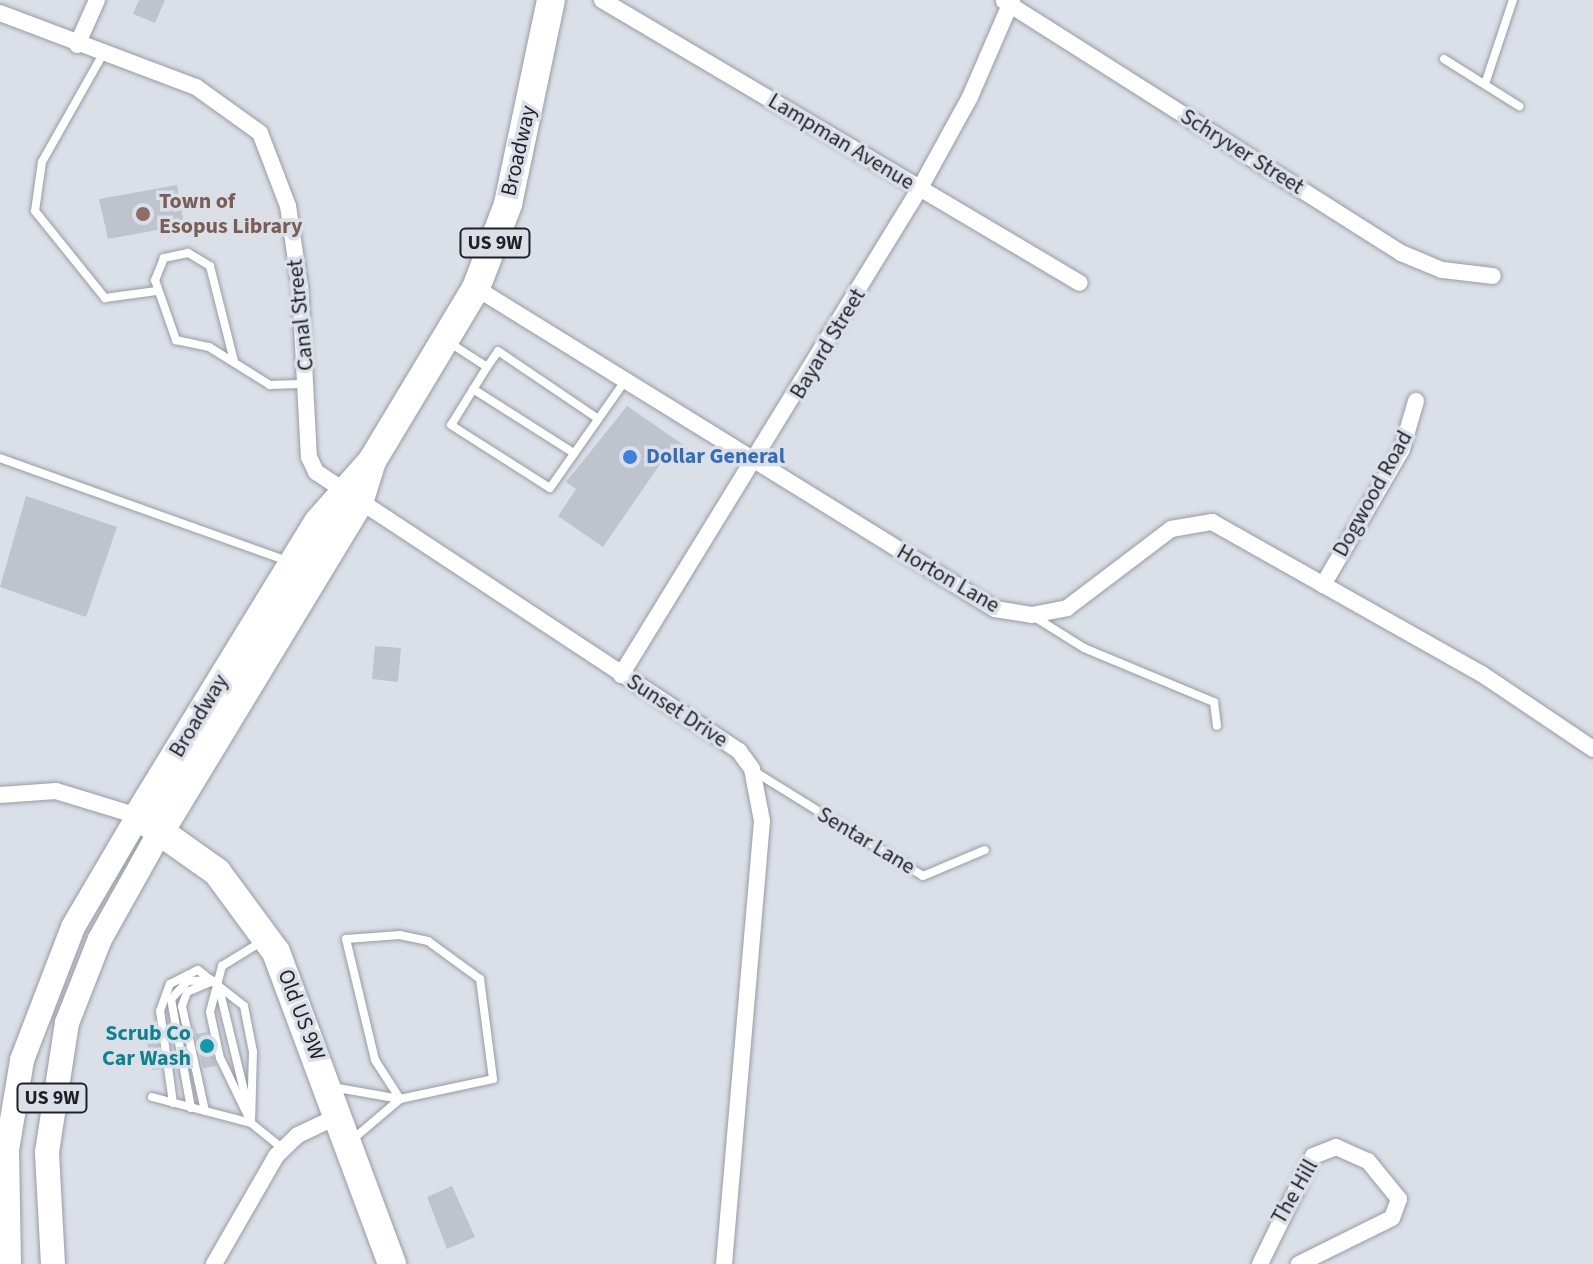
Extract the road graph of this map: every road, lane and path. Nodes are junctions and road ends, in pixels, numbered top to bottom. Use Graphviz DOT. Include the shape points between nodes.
graph roads {
  1 [pos="97,0"];
  2 [pos="551,0"];
  3 [pos="602,0"];
  4 [pos="1513,0"];
  5 [pos="1008,2"];
  6 [pos="0,13"];
  7 [pos="77,45"];
  8 [pos="103,54"];
  9 [pos="1444,59"];
  10 [pos="1485,84"];
  11 [pos="1519,106"];
  12 [pos="920,188"];
  13 [pos="1493,276"];
  14 [pos="1080,283"];
  15 [pos="476,288"];
  16 [pos="157,291"];
  17 [pos="446,340"];
  18 [pos="234,361"];
  19 [pos="487,367"];
  20 [pos="625,381"];
  21 [pos="307,384"];
  22 [pos="473,389"];
  23 [pos="1416,401"];
  24 [pos="597,418"];
  25 [pos="574,453"];
  26 [pos="0,458"];
  27 [pos="756,463"];
  28 [pos="349,498"];
  29 [pos="292,563"];
  30 [pos="1323,585"];
  31 [pos="1032,615"];
  32 [pos="621,675"];
  33 [pos="1217,726"];
  34 [pos="1588,743"];
  35 [pos="752,769"];
  36 [pos="0,795"];
  37 [pos="150,823"];
  38 [pos="985,850"];
  39 [pos="268,938"];
  40 [pos="217,980"];
  41 [pos="327,1086"];
  42 [pos="152,1097"];
  43 [pos="400,1099"];
  44 [pos="173,1103"];
  45 [pos="191,1108"];
  46 [pos="205,1111"];
  47 [pos="338,1116"];
  48 [pos="251,1123"];
  49 [pos="348,1144"];
  50 [pos="282,1148"];
  51 [pos="9,1264"];
  52 [pos="53,1264"];
  53 [pos="214,1264"];
  54 [pos="392,1264"];
  55 [pos="724,1264"];
  56 [pos="1260,1264"];
  57 [pos="1299,1264"];
  1 -- 7 [label="street"];
  2 -- 15 [label="highway, Broadway / US 9W" via="515,175"];
  3 -- 12 [label="street, Lampman Avenue"];
  4 -- 10 [label="lane"];
  5 -- 12 [label="street, Bayard Street" via="970,97"];
  5 -- 13 [label="street, Schryver Street" via="1401,253 1442,270"];
  6 -- 7 [label="street, Canal Street"];
  7 -- 8 [label="street, Canal Street"];
  8 -- 16 [label="lane" via="42,162 35,211 105,298"];
  8 -- 21 [label="street, Canal Street" via="196,87 260,133 288,206"];
  9 -- 10 [label="lane"];
  10 -- 11 [label="lane"];
  12 -- 14 [label="street, Lampman Avenue"];
  12 -- 27 [label="street, Bayard Street"];
  15 -- 17 [label="highway, Broadway / US 9W"];
  15 -- 20 [label="street, Horton Lane"];
  16 -- 18 [label="lane" via="176,340"];
  16 -- 18 [label="lane" via="155,269 164,258 188,253 203,257 210,266"];
  17 -- 19 [label="lane"];
  17 -- 28 [label="highway, Broadway / US 9W"];
  18 -- 21 [label="lane" via="270,385"];
  19 -- 22 [label="lane"];
  19 -- 24 [label="lane" via="498,351"];
  20 -- 24 [label="lane"];
  20 -- 27 [label="street, Horton Lane"];
  21 -- 28 [label="street, Canal Street" via="309,457"];
  22 -- 25 [label="lane"];
  22 -- 25 [label="lane" via="451,425 550,488"];
  23 -- 30 [label="street, Dogwood Road" via="1402,449"];
  24 -- 25 [label="lane"];
  26 -- 29 [label="lane"];
  27 -- 31 [label="street, Horton Lane" via="973,598"];
  27 -- 32 [label="street, Bayard Street"];
  28 -- 29 [label="highway, Broadway / US 9W"];
  28 -- 32 [label="street, Sunset Drive"];
  28 -- 37 [label="highway, Broadway / US 9W"];
  29 -- 37 [label="highway, Broadway / US 9W"];
  30 -- 31 [label="street" via="1228,528 1198,520 1171,529 1084,599"];
  30 -- 34 [label="street" via="1482,674"];
  31 -- 33 [label="lane" via="1084,648 1214,702"];
  32 -- 35 [label="street, Sunset Drive" via="739,751"];
  35 -- 38 [label="lane, Sentar Lane" via="923,876"];
  35 -- 55 [label="street" via="762,821"];
  36 -- 37 [label="street" via="56,791"];
  37 -- 39 [label="highway, Old US 9W" via="217,872"];
  37 -- 51 [label="main road, US 9W" via="73,927 22,1060 7,1150"];
  37 -- 52 [label="main road, US 9W" via="67,1023 47,1152"];
  39 -- 40 [label="lane" via="222,966"];
  39 -- 41 [label="highway, Old US 9W" via="300,1004"];
  40 -- 44 [label="lane" via="198,970 177,977 165,993 160,1011"];
  40 -- 45 [label="lane" via="188,981 171,999"];
  40 -- 46 [label="lane" via="187,992 182,1006"];
  40 -- 48 [label="lane"];
  40 -- 48 [label="lane" via="214,1031"];
  40 -- 48 [label="lane" via="244,1006"];
  41 -- 43 [label="lane"];
  41 -- 47 [label="highway, Old US 9W"];
  42 -- 44 [label="lane"];
  43 -- 43 [label="lane" via="493,1079 480,979 428,941 376,933 346,939 375,1060"];
  43 -- 49 [label="lane"];
  44 -- 45 [label="lane"];
  45 -- 46 [label="lane"];
  46 -- 48 [label="lane"];
  47 -- 49 [label="highway, Old US 9W"];
  47 -- 50 [label="street"];
  48 -- 50 [label="lane"];
  49 -- 54 [label="highway, Old US 9W"];
  50 -- 53 [label="street"];
  56 -- 57 [label="street, The Hill" via="1313,1156 1336,1147 1368,1161 1399,1199 1392,1218"];
}
